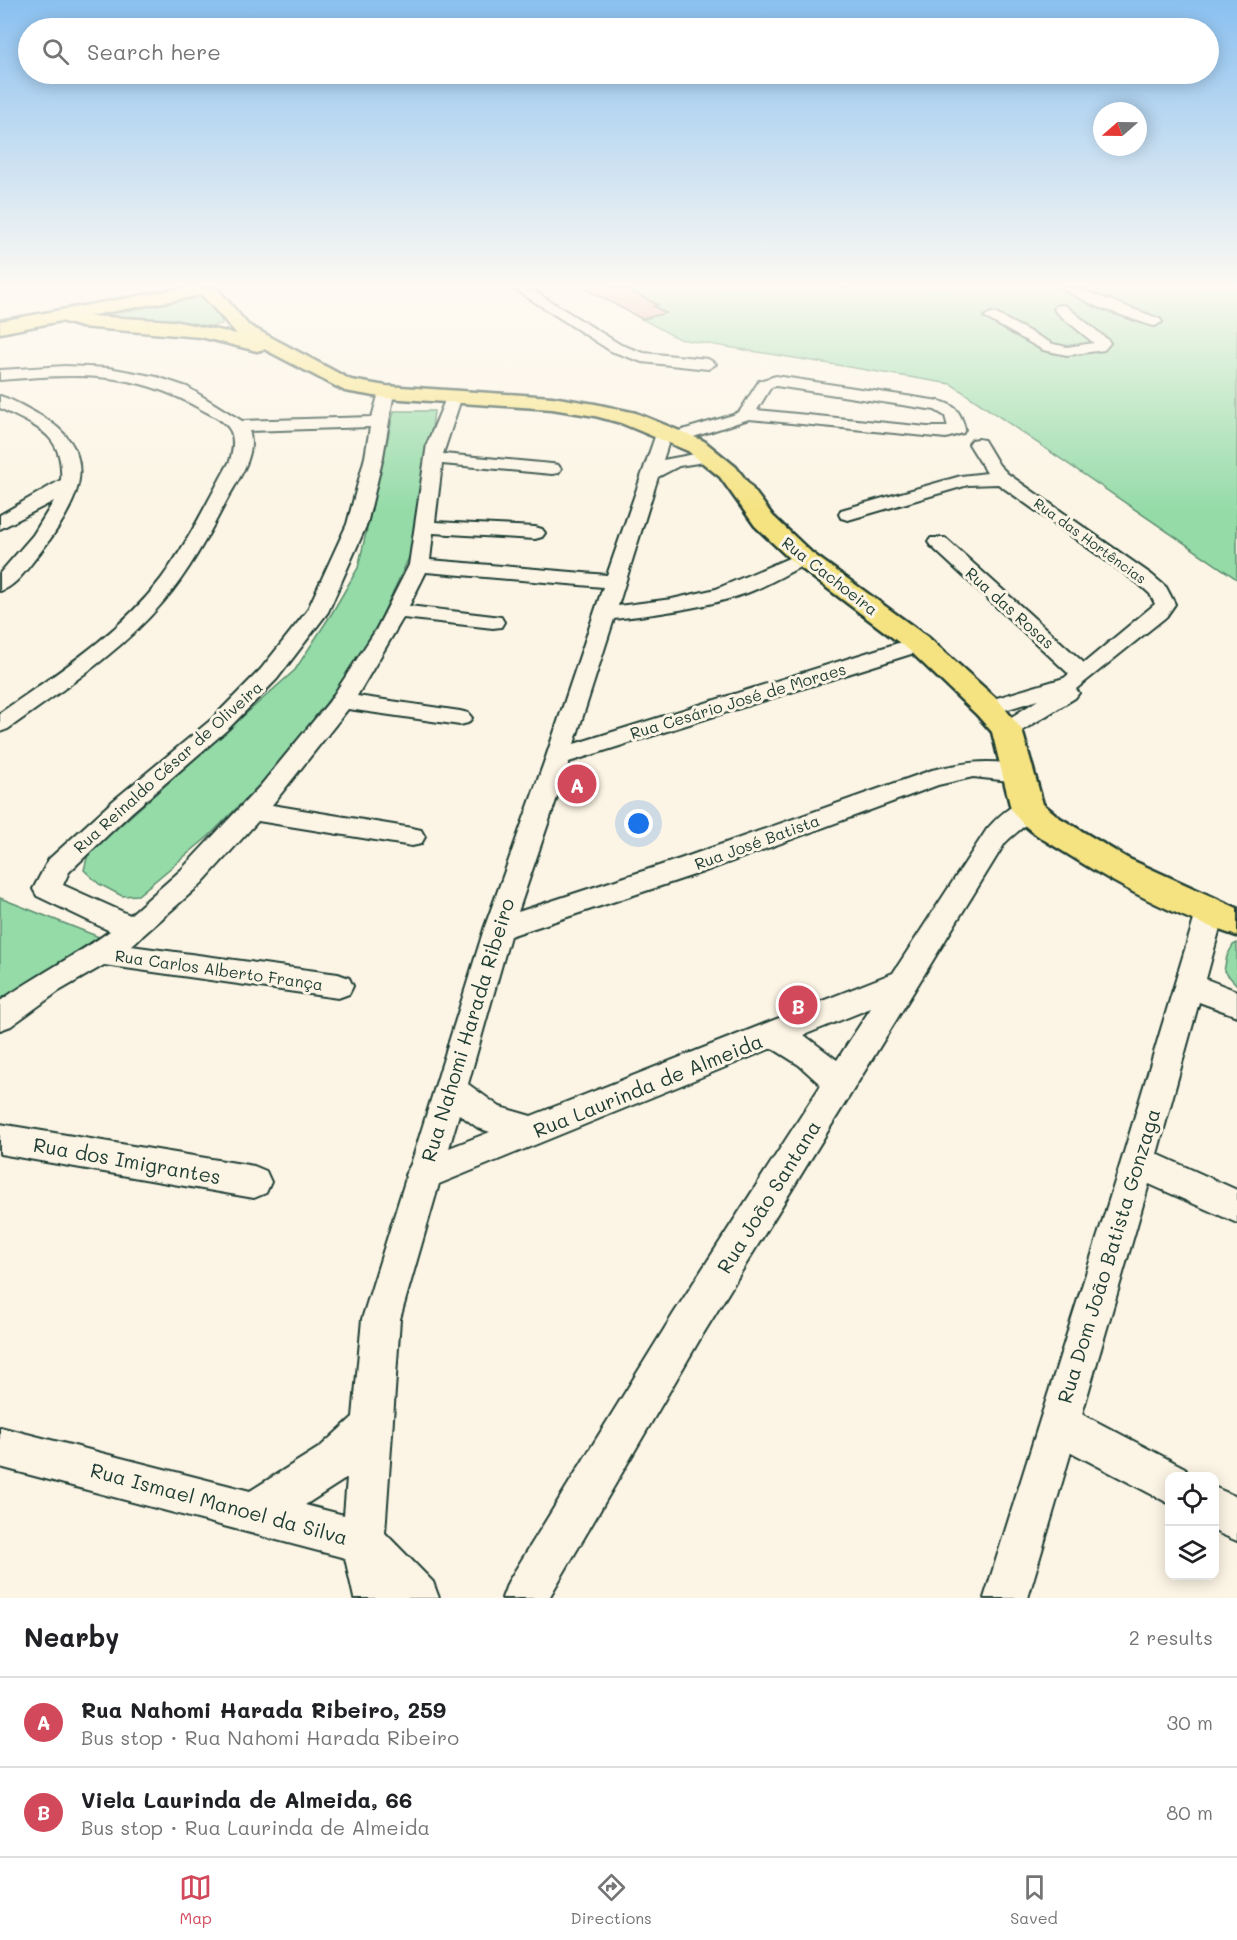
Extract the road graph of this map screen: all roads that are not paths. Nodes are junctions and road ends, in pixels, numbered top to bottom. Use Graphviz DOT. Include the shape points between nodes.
graph roads {
  1 [pos="301,363"];
  2 [pos="698,363"];
  3 [pos="708,364"];
  4 [pos="0,375"];
  5 [pos="386,392"];
  6 [pos="454,396"];
  7 [pos="0,401"];
  8 [pos="747,414"];
  9 [pos="379,422"];
  10 [pos="238,426"];
  11 [pos="671,434"];
  12 [pos="978,444"];
  13 [pos="711,456"];
  14 [pos="435,458"];
  15 [pos="552,469"];
  16 [pos="649,476"];
  17 [pos="1002,478"];
  18 [pos="70,481"];
  19 [pos="848,514"];
  20 [pos="0,523"];
  21 [pos="426,527"];
  22 [pos="535,533"];
  23 [pos="938,542"];
  24 [pos="803,558"];
  25 [pos="419,565"];
  26 [pos="613,582"];
  27 [pos="0,585"];
  28 [pos="396,611"];
  29 [pos="603,614"];
  30 [pos="493,622"];
  31 [pos="919,644"];
  32 [pos="1078,678"];
  33 [pos="342,701"];
  34 [pos="988,708"];
  35 [pos="460,718"];
  36 [pos="0,724"];
  37 [pos="1007,730"];
  38 [pos="558,757"];
  39 [pos="1019,774"];
  40 [pos="1028,809"];
  41 [pos="252,811"];
  42 [pos="412,837"];
  43 [pos="1223,917"];
  44 [pos="133,929"];
  45 [pos="498,929"];
  46 [pos="100,953"];
  47 [pos="906,981"];
  48 [pos="338,986"];
  49 [pos="1190,986"];
  50 [pos="1237,1004"];
  51 [pos="0,1017"];
  52 [pos="774,1035"];
  53 [pos="840,1084"];
  54 [pos="449,1089"];
  55 [pos="534,1132"];
  56 [pos="0,1139"];
  57 [pos="1138,1161"];
  58 [pos="422,1175"];
  59 [pos="254,1182"];
  60 [pos="1237,1207"];
  61 [pos="1058,1423"];
  62 [pos="372,1427"];
  63 [pos="0,1447"];
  64 [pos="1165,1481"];
  65 [pos="1219,1510"];
  66 [pos="253,1513"];
  67 [pos="1237,1521"];
  68 [pos="363,1541"];
  69 [pos="376,1598"];
  70 [pos="417,1598"];
  71 [pos="525,1598"];
  72 [pos="1006,1598"];
  1 -- 5 [label="main road, Rua Cachoeira" via="345,385"];
  2 -- 3 [label="street"];
  4 -- 10 [label="street" via="102,372 153,380 174,387"];
  5 -- 6 [label="main road, Rua Cachoeira"];
  5 -- 9 [label="street, Rua Reinaldo César de Oliveira"];
  6 -- 11 [label="main road, Rua Cachoeira" via="595,410"];
  6 -- 14 [label="street" via="436,444"];
  7 -- 18 [label="street" via="64,443 71,459"];
  8 -- 8 [label="street" via="765,384 785,382 939,406 953,414 957,429 937,433"];
  8 -- 11 [label="street"];
  9 -- 10 [label="street"];
  9 -- 44 [label="street, Rua Reinaldo César de Oliveira" via="357,524 317,612 299,639 220,724 59,866 47,889"];
  10 -- 36 [label="street" via="243,436 239,461 178,570 156,598 117,637"];
  11 -- 13 [label="main road, Rua Cachoeira"];
  11 -- 16 [label="street, Rua Nahomi Harada Ribeiro"];
  12 -- 17 [label="street, Rua das Hortências"];
  13 -- 16 [label="street" via="674,462"];
  13 -- 24 [label="main road, Rua Cachoeira" via="728,472 764,521"];
  14 -- 15 [label="street"];
  14 -- 21 [label="street"];
  16 -- 26 [label="street, Rua Nahomi Harada Ribeiro"];
  17 -- 19 [label="street" via="967,480"];
  17 -- 32 [label="street, Rua das Hortências" via="1145,579 1159,591 1165,604"];
  18 -- 20 [label="street"];
  18 -- 27 [label="street" via="53,522 30,555"];
  21 -- 22 [label="street"];
  21 -- 25 [label="street"];
  23 -- 32 [label="street, Rua das Rosas"];
  24 -- 29 [label="street" via="741,588 699,600"];
  24 -- 31 [label="main road, Rua Cachoeira"];
  25 -- 26 [label="street"];
  25 -- 28 [label="street"];
  26 -- 29 [label="street, Rua Nahomi Harada Ribeiro"];
  28 -- 30 [label="street"];
  28 -- 33 [label="street"];
  29 -- 38 [label="street, Rua Nahomi Harada Ribeiro"];
  31 -- 34 [label="main road, Rua Cachoeira"];
  31 -- 38 [label="street, Rua Cesário José de Moraes"];
  32 -- 34 [label="street, Rua das Hortências"];
  32 -- 37 [label="street, Rua das Hortências" via="1061,699"];
  33 -- 35 [label="street"];
  33 -- 41 [label="street"];
  34 -- 37 [label="main road, Rua Cachoeira"];
  37 -- 39 [label="main road, Rua Cachoeira"];
  38 -- 45 [label="street, Rua Nahomi Harada Ribeiro"];
  39 -- 40 [label="main road, Rua Cachoeira"];
  39 -- 45 [label="street, Rua José Batista" via="973,769 932,778 690,866"];
  40 -- 43 [label="main road" via="1048,826 1115,867"];
  40 -- 47 [label="street, Rua João Santana" via="996,836"];
  41 -- 42 [label="street"];
  41 -- 44 [label="street" via="191,877"];
  43 -- 49 [label="street, Rua Dom João Batista Gonzaga"];
  44 -- 46 [label="street"];
  45 -- 54 [label="street, Rua Nahomi Harada Ribeiro"];
  46 -- 48 [label="street, Rua Carlos Alberto França"];
  46 -- 51 [label="street"];
  47 -- 52 [label="street, Rua Laurinda de Almeida"];
  47 -- 53 [label="street, Rua João Santana"];
  49 -- 50 [label="street"];
  49 -- 57 [label="street, Rua Dom João Batista Gonzaga"];
  52 -- 53 [label="street" via="821,1062"];
  52 -- 55 [label="street, Rua Laurinda de Almeida"];
  53 -- 71 [label="street, Rua João Santana" via="687,1326"];
  54 -- 55 [label="street" via="490,1118"];
  54 -- 58 [label="street, Rua Nahomi Harada Ribeiro"];
  55 -- 58 [label="street, Rua Laurinda de Almeida"];
  56 -- 59 [label="street, Rua dos Imigrantes"];
  57 -- 60 [label="street"];
  57 -- 61 [label="street, Rua Dom João Batista Gonzaga"];
  58 -- 62 [label="street, Rua Nahomi Harada Ribeiro" via="381,1319"];
  61 -- 64 [label="street"];
  61 -- 72 [label="street, Rua Dom João Batista Gonzaga"];
  62 -- 66 [label="street" via="335,1462"];
  62 -- 68 [label="street, Rua Nahomi Harada Ribeiro"];
  63 -- 66 [label="street, Rua Ismael Manoel da Silva"];
  65 -- 67 [label="street"];
  66 -- 68 [label="street, Rua Ismael Manoel da Silva"];
  68 -- 69 [label="street, Rua Nahomi Harada Ribeiro"];
  68 -- 70 [label="street, Rua Ismael Manoel da Silva"];
}
